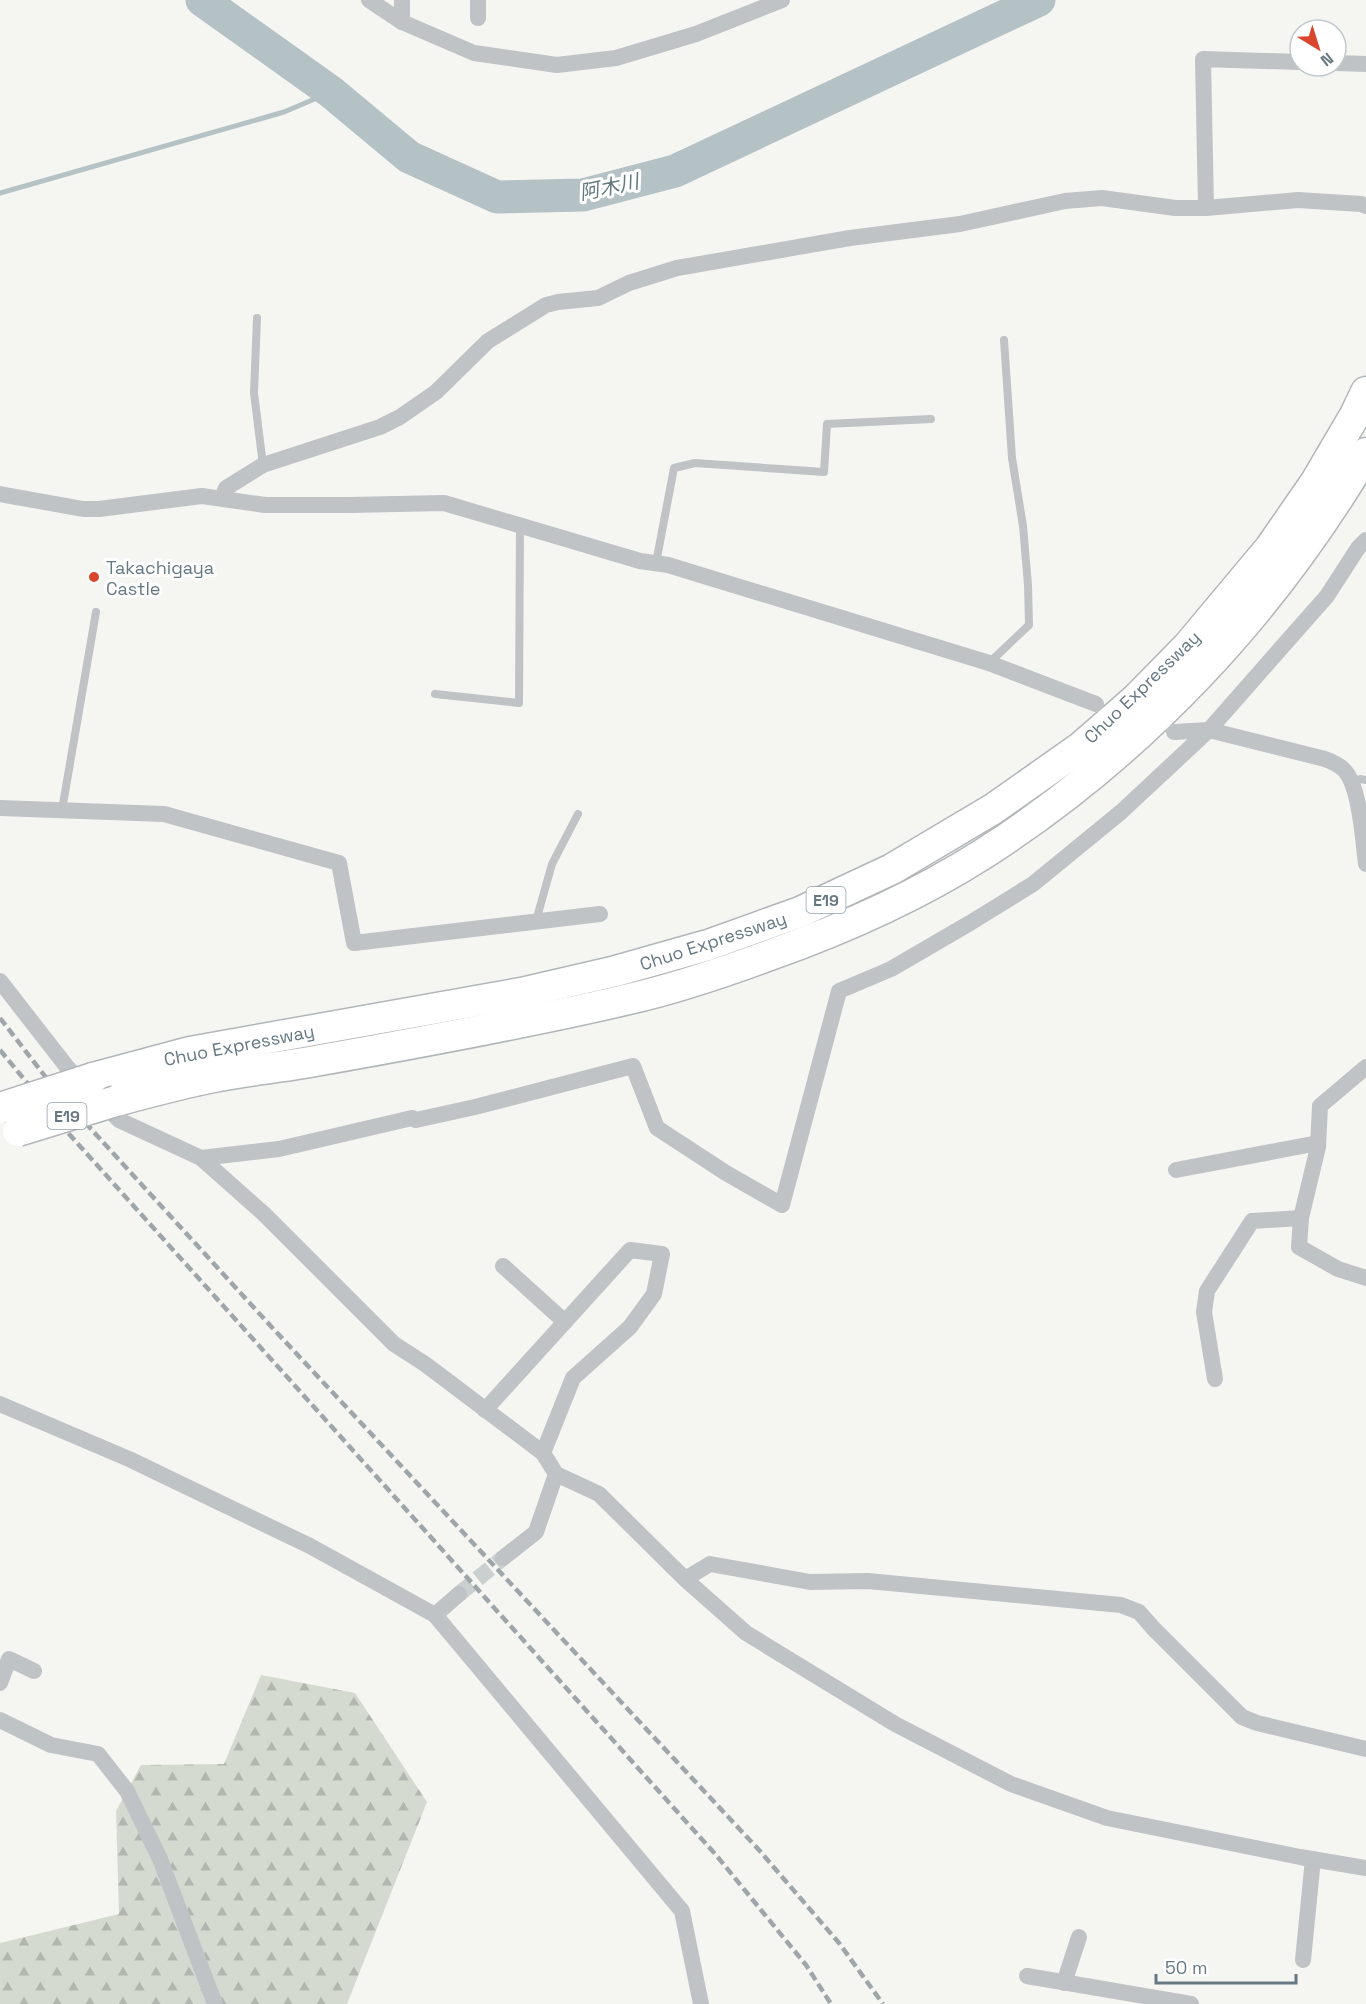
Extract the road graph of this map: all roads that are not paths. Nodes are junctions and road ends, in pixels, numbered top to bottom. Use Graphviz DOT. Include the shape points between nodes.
graph roads {
  1 [pos="369,0"];
  2 [pos="402,0"];
  3 [pos="478,0"];
  4 [pos="782,0"];
  5 [pos="478,18"];
  6 [pos="402,22"];
  7 [pos="1288,62"];
  8 [pos="1348,63"];
  9 [pos="1366,64"];
  10 [pos="1366,206"];
  11 [pos="1206,208"];
  12 [pos="257,318"];
  13 [pos="1004,340"];
  14 [pos="1366,392"];
  15 [pos="931,419"];
  16 [pos="1366,453"];
  17 [pos="263,465"];
  18 [pos="0,494"];
  19 [pos="222,498"];
  20 [pos="520,524"];
  21 [pos="1366,540"];
  22 [pos="656,563"];
  23 [pos="96,612"];
  24 [pos="989,663"];
  25 [pos="435,694"];
  26 [pos="1096,704"];
  27 [pos="1209,730"];
  28 [pos="1174,732"];
  29 [pos="1359,782"];
  30 [pos="0,808"];
  31 [pos="62,810"];
  32 [pos="578,814"];
  33 [pos="1366,864"];
  34 [pos="600,914"];
  35 [pos="536,921"];
  36 [pos="0,981"];
  37 [pos="1366,1067"];
  38 [pos="6,1125"];
  39 [pos="1318,1143"];
  40 [pos="201,1158"];
  41 [pos="1176,1170"];
  42 [pos="1301,1218"];
  43 [pos="503,1266"];
  44 [pos="1366,1278"];
  45 [pos="565,1322"];
  46 [pos="1215,1379"];
  47 [pos="0,1404"];
  48 [pos="485,1410"];
  49 [pos="543,1452"];
  50 [pos="556,1474"];
  51 [pos="503,1558"];
  52 [pos="685,1579"];
  53 [pos="459,1594"];
  54 [pos="435,1615"];
  55 [pos="34,1671"];
  56 [pos="0,1683"];
  57 [pos="0,1720"];
  58 [pos="1366,1749"];
  59 [pos="1313,1859"];
  60 [pos="1366,1868"];
  61 [pos="1079,1937"];
  62 [pos="1303,1960"];
  63 [pos="1027,1976"];
  64 [pos="1064,1983"];
  65 [pos="215,2004"];
  66 [pos="701,2004"];
  67 [pos="1191,2004"];
  1 -- 6 [label="street"];
  2 -- 6 [label="street"];
  3 -- 5 [label="street"];
  4 -- 6 [label="street" via="696,34 616,58 557,65 474,53"];
  7 -- 11 [label="street" via="1203,59"];
  8 -- 9 [label="street"];
  10 -- 11 [label="street" via="1298,200"];
  11 -- 17 [label="street" via="1174,208 1102,198 1065,201 960,224 850,238 677,268 629,283 598,298 546,305 488,341 436,392 400,417"];
  12 -- 17 [label="lane" via="254,393"];
  13 -- 24 [label="lane" via="1029,625"];
  14 -- 38 [label="highway, Chuo Expressway / E19, bridge" via="1315,483 1270,548 1188,646 1081,747 993,809 892,869 800,912 708,945 520,993 190,1052 93,1078"];
  15 -- 22 [label="lane" via="827,424 824,472 695,463 674,468"];
  16 -- 38 [label="highway, Chuo Expressway / E19, bridge" via="1264,602 1225,649 1138,737 1076,788 982,855 912,894 832,933 721,974 633,999 197,1080"];
  17 -- 19 [label="street" via="226,488"];
  18 -- 19 [label="street" via="99,509 176,498"];
  19 -- 20 [label="street" via="265,504 444,503"];
  20 -- 22 [label="street"];
  20 -- 25 [label="lane" via="519,703"];
  21 -- 27 [label="street" via="1327,596"];
  22 -- 24 [label="street"];
  23 -- 31 [label="lane"];
  24 -- 26 [label="street"];
  27 -- 28 [label="street"];
  27 -- 29 [label="street" via="1325,759"];
  27 -- 40 [label="street" via="1121,812 1033,884 891,969 839,991 782,1205 657,1128 633,1066 416,1120 279,1149"];
  29 -- 33 [label="street" via="1356,793"];
  30 -- 31 [label="street"];
  31 -- 35 [label="street" via="164,814 339,863 354,943"];
  32 -- 35 [label="lane" via="552,864"];
  34 -- 35 [label="street"];
  36 -- 40 [label="street" via="67,1067 119,1119"];
  37 -- 39 [label="street" via="1320,1106"];
  39 -- 41 [label="street"];
  39 -- 42 [label="street"];
  40 -- 48 [label="street" via="264,1214 394,1344"];
  42 -- 44 [label="street" via="1299,1247 1338,1269"];
  42 -- 46 [label="street" via="1252,1221 1208,1291 1204,1312"];
  43 -- 45 [label="street"];
  45 -- 48 [label="street"];
  45 -- 49 [label="street" via="630,1250 662,1254 654,1294 630,1327 573,1378"];
  47 -- 54 [label="street" via="290,1536"];
  48 -- 49 [label="street"];
  49 -- 50 [label="street"];
  50 -- 51 [label="street" via="536,1532"];
  50 -- 52 [label="street" via="599,1494"];
  52 -- 58 [label="street" via="710,1564 810,1582 868,1581 1121,1605 1139,1612 1242,1717"];
  52 -- 59 [label="street" via="746,1633 895,1724 1011,1784 1107,1818"];
  53 -- 54 [label="street"];
  54 -- 66 [label="street" via="682,1911"];
  55 -- 56 [label="street" via="9,1659"];
  57 -- 65 [label="street" via="51,1745 98,1754 127,1791 160,1859"];
  59 -- 60 [label="street"];
  59 -- 62 [label="street"];
  61 -- 64 [label="street"];
  63 -- 64 [label="street"];
  64 -- 67 [label="street"];
}
